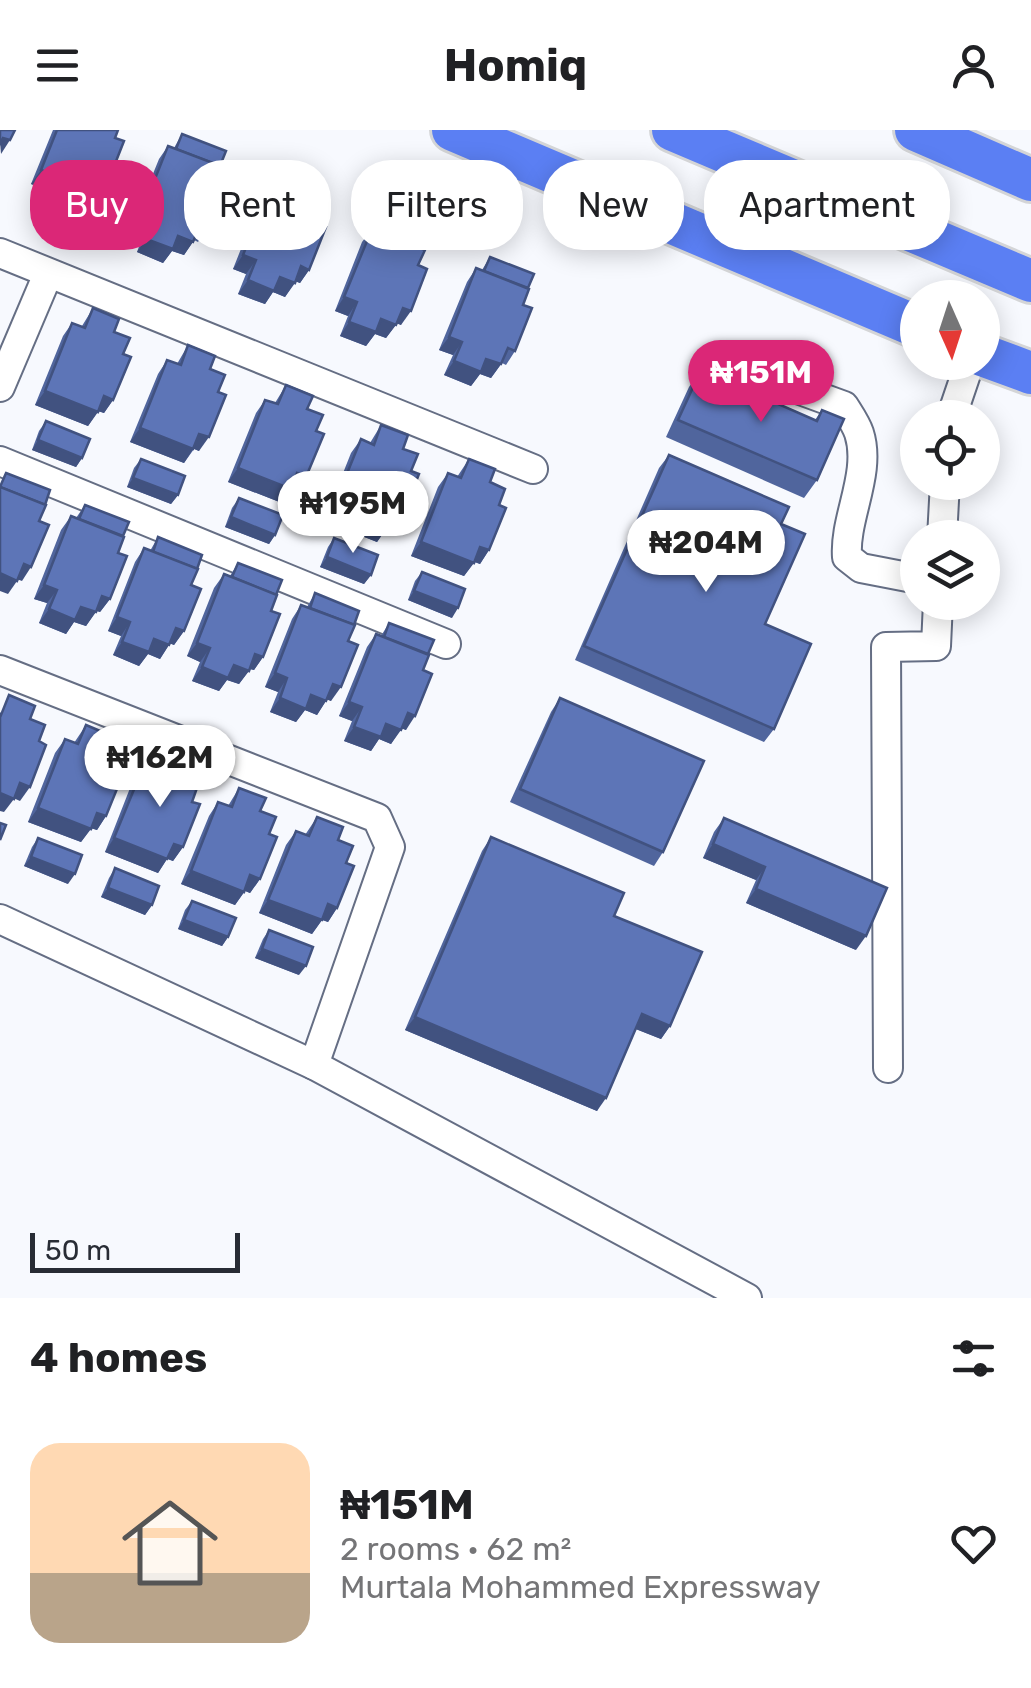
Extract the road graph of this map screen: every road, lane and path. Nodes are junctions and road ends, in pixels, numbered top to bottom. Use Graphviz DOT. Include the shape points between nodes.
graph roads {
  1 [pos="453,130"];
  2 [pos="673,130"];
  3 [pos="916,130"];
  4 [pos="1031,180"];
  5 [pos="0,254"];
  6 [pos="48,274"];
  7 [pos="1031,281"];
  8 [pos="900,319"];
  9 [pos="718,360"];
  10 [pos="1000,361"];
  11 [pos="1031,374"];
  12 [pos="0,387"];
  13 [pos="0,461"];
  14 [pos="533,470"];
  15 [pos="900,576"];
  16 [pos="937,620"];
  17 [pos="446,644"];
  18 [pos="0,670"];
  19 [pos="0,919"];
  20 [pos="314,1064"];
  21 [pos="888,1068"];
  22 [pos="747,1298"];
  1 -- 8 [label="highway"];
  2 -- 7 [label="highway"];
  3 -- 4 [label="highway"];
  5 -- 6 [label="street"];
  6 -- 12 [label="street"];
  6 -- 14 [label="street"];
  9 -- 15 [label="street" via="844,406 860,435 861,465 846,557 861,568"];
  10 -- 11 [label="highway"];
  13 -- 17 [label="street"];
  16 -- 21 [label="street" via="936,646 886,646"];
  18 -- 20 [label="street" via="377,818 390,847"];
  19 -- 20 [label="street"];
  20 -- 22 [label="street"];
}
